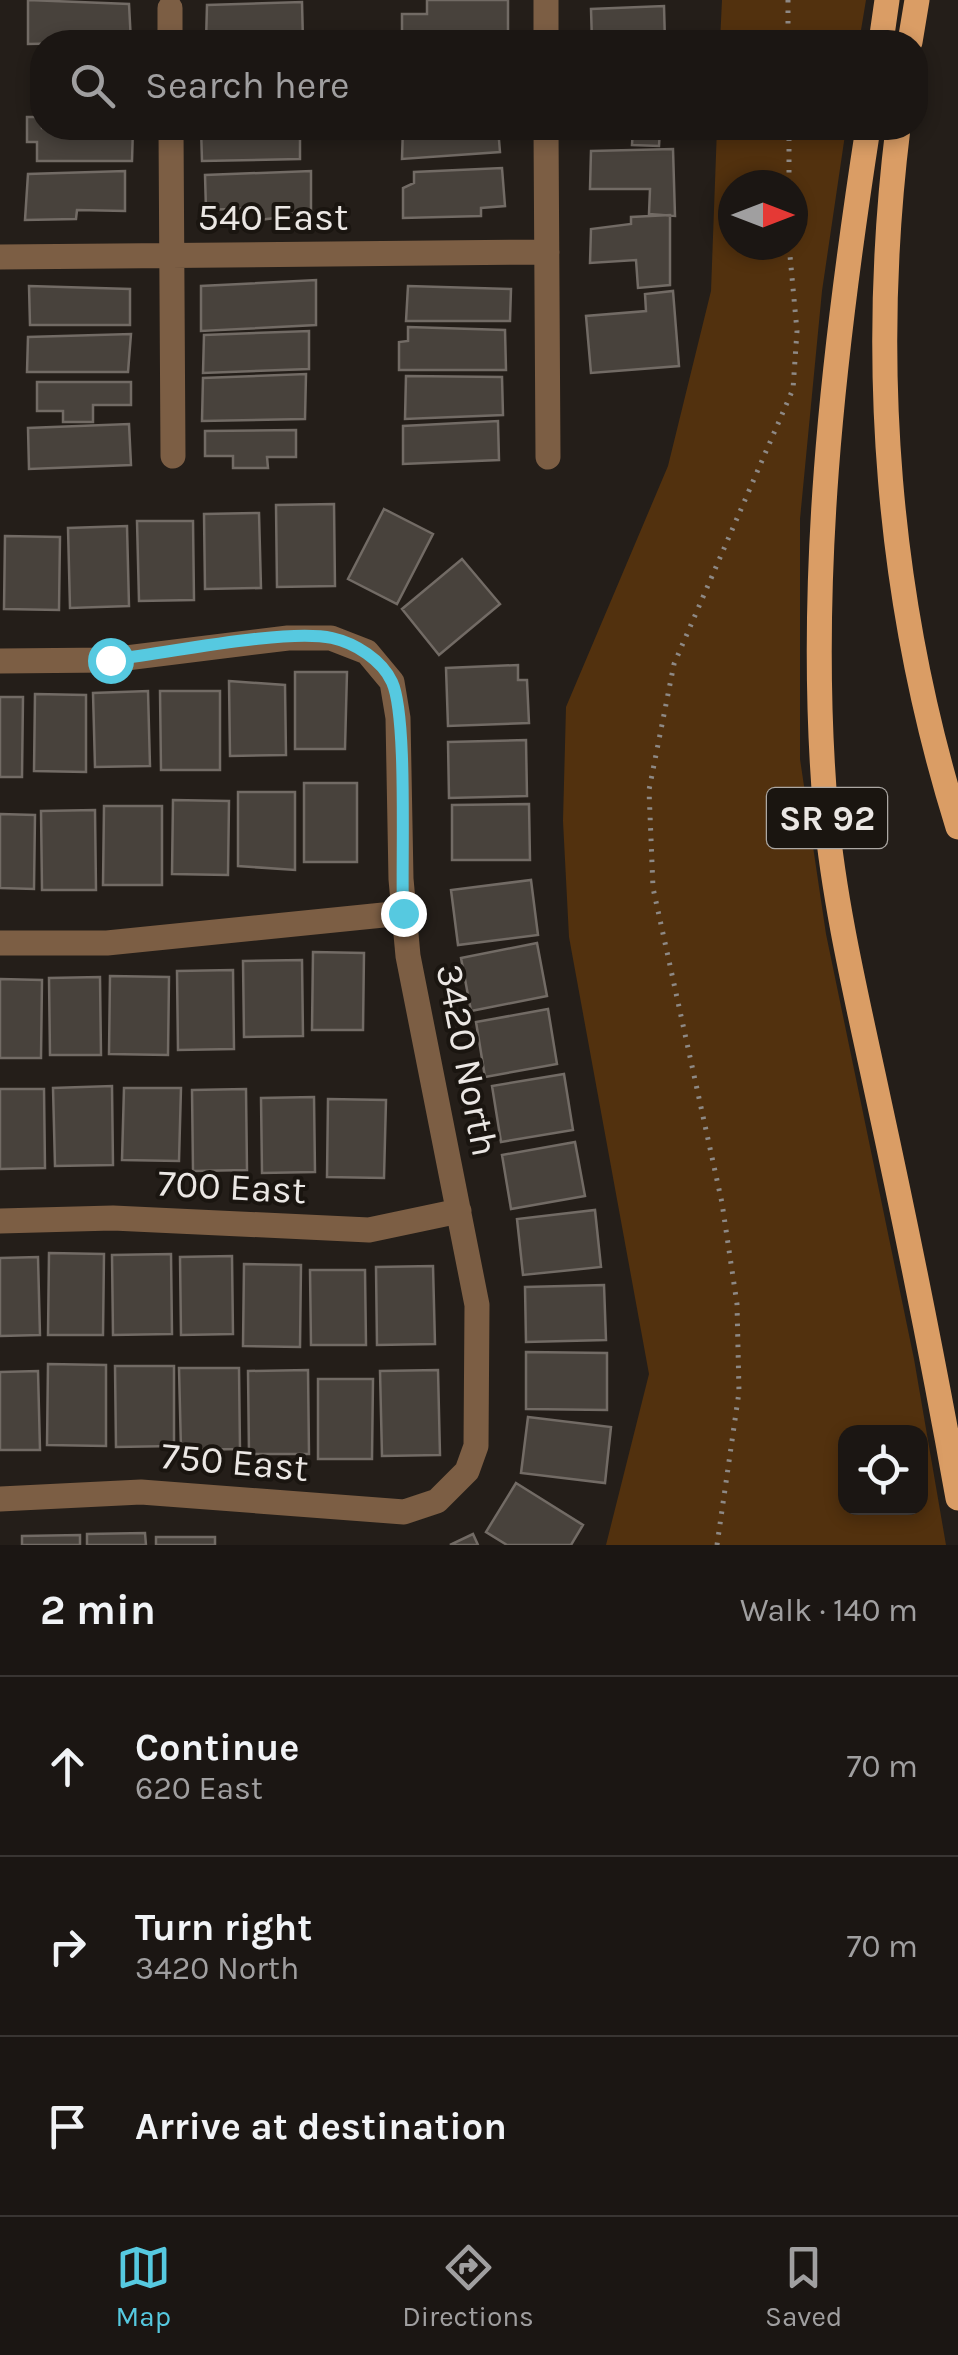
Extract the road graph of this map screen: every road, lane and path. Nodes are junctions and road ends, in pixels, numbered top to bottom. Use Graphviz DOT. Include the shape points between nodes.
graph roads {
  1 [pos="546,0"];
  2 [pos="788,0"];
  3 [pos="887,0"];
  4 [pos="916,0"];
  5 [pos="170,8"];
  6 [pos="170,30"];
  7 [pos="546,30"];
  8 [pos="788,30"];
  9 [pos="883,30"];
  10 [pos="912,30"];
  11 [pos="170,140"];
  12 [pos="546,140"];
  13 [pos="789,140"];
  14 [pos="866,140"];
  15 [pos="897,140"];
  16 [pos="789,170"];
  17 [pos="547,252"];
  18 [pos="172,255"];
  19 [pos="0,256"];
  20 [pos="790,260"];
  21 [pos="173,456"];
  22 [pos="548,456"];
  23 [pos="0,662"];
  24 [pos="958,826"];
  25 [pos="403,913"];
  26 [pos="0,944"];
  27 [pos="459,1212"];
  28 [pos="0,1221"];
  29 [pos="457,1486"];
  30 [pos="958,1498"];
  31 [pos="0,1500"];
  32 [pos="716,1545"];
  1 -- 7 [label="street"];
  2 -- 8 [label="path"];
  3 -- 9 [label="main road"];
  4 -- 10 [label="main road"];
  5 -- 6 [label="street"];
  11 -- 18 [label="street"];
  12 -- 17 [label="street"];
  13 -- 16 [label="path"];
  14 -- 30 [label="main road, SR 92" via="826,466 820,614 826,816 842,928"];
  15 -- 24 [label="main road, SR 92" via="884,420 908,636"];
  17 -- 18 [label="street, 540 East"];
  17 -- 22 [label="street"];
  18 -- 19 [label="street, 540 East"];
  18 -- 21 [label="street"];
  20 -- 32 [label="path" via="794,389 674,664 649,790 654,888 722,1203 740,1334 739,1392"];
  23 -- 25 [label="street, 3420 North" via="110,660 288,638 331,638 366,652 392,682 398,718"];
  25 -- 26 [label="street" via="107,943"];
  25 -- 27 [label="street, 3420 North"];
  27 -- 28 [label="street, 700 East" via="369,1230 113,1218"];
  27 -- 29 [label="street, 3420 North" via="478,1306 478,1414 476,1446"];
  29 -- 31 [label="street, 750 East" via="404,1512 141,1492"];
}
